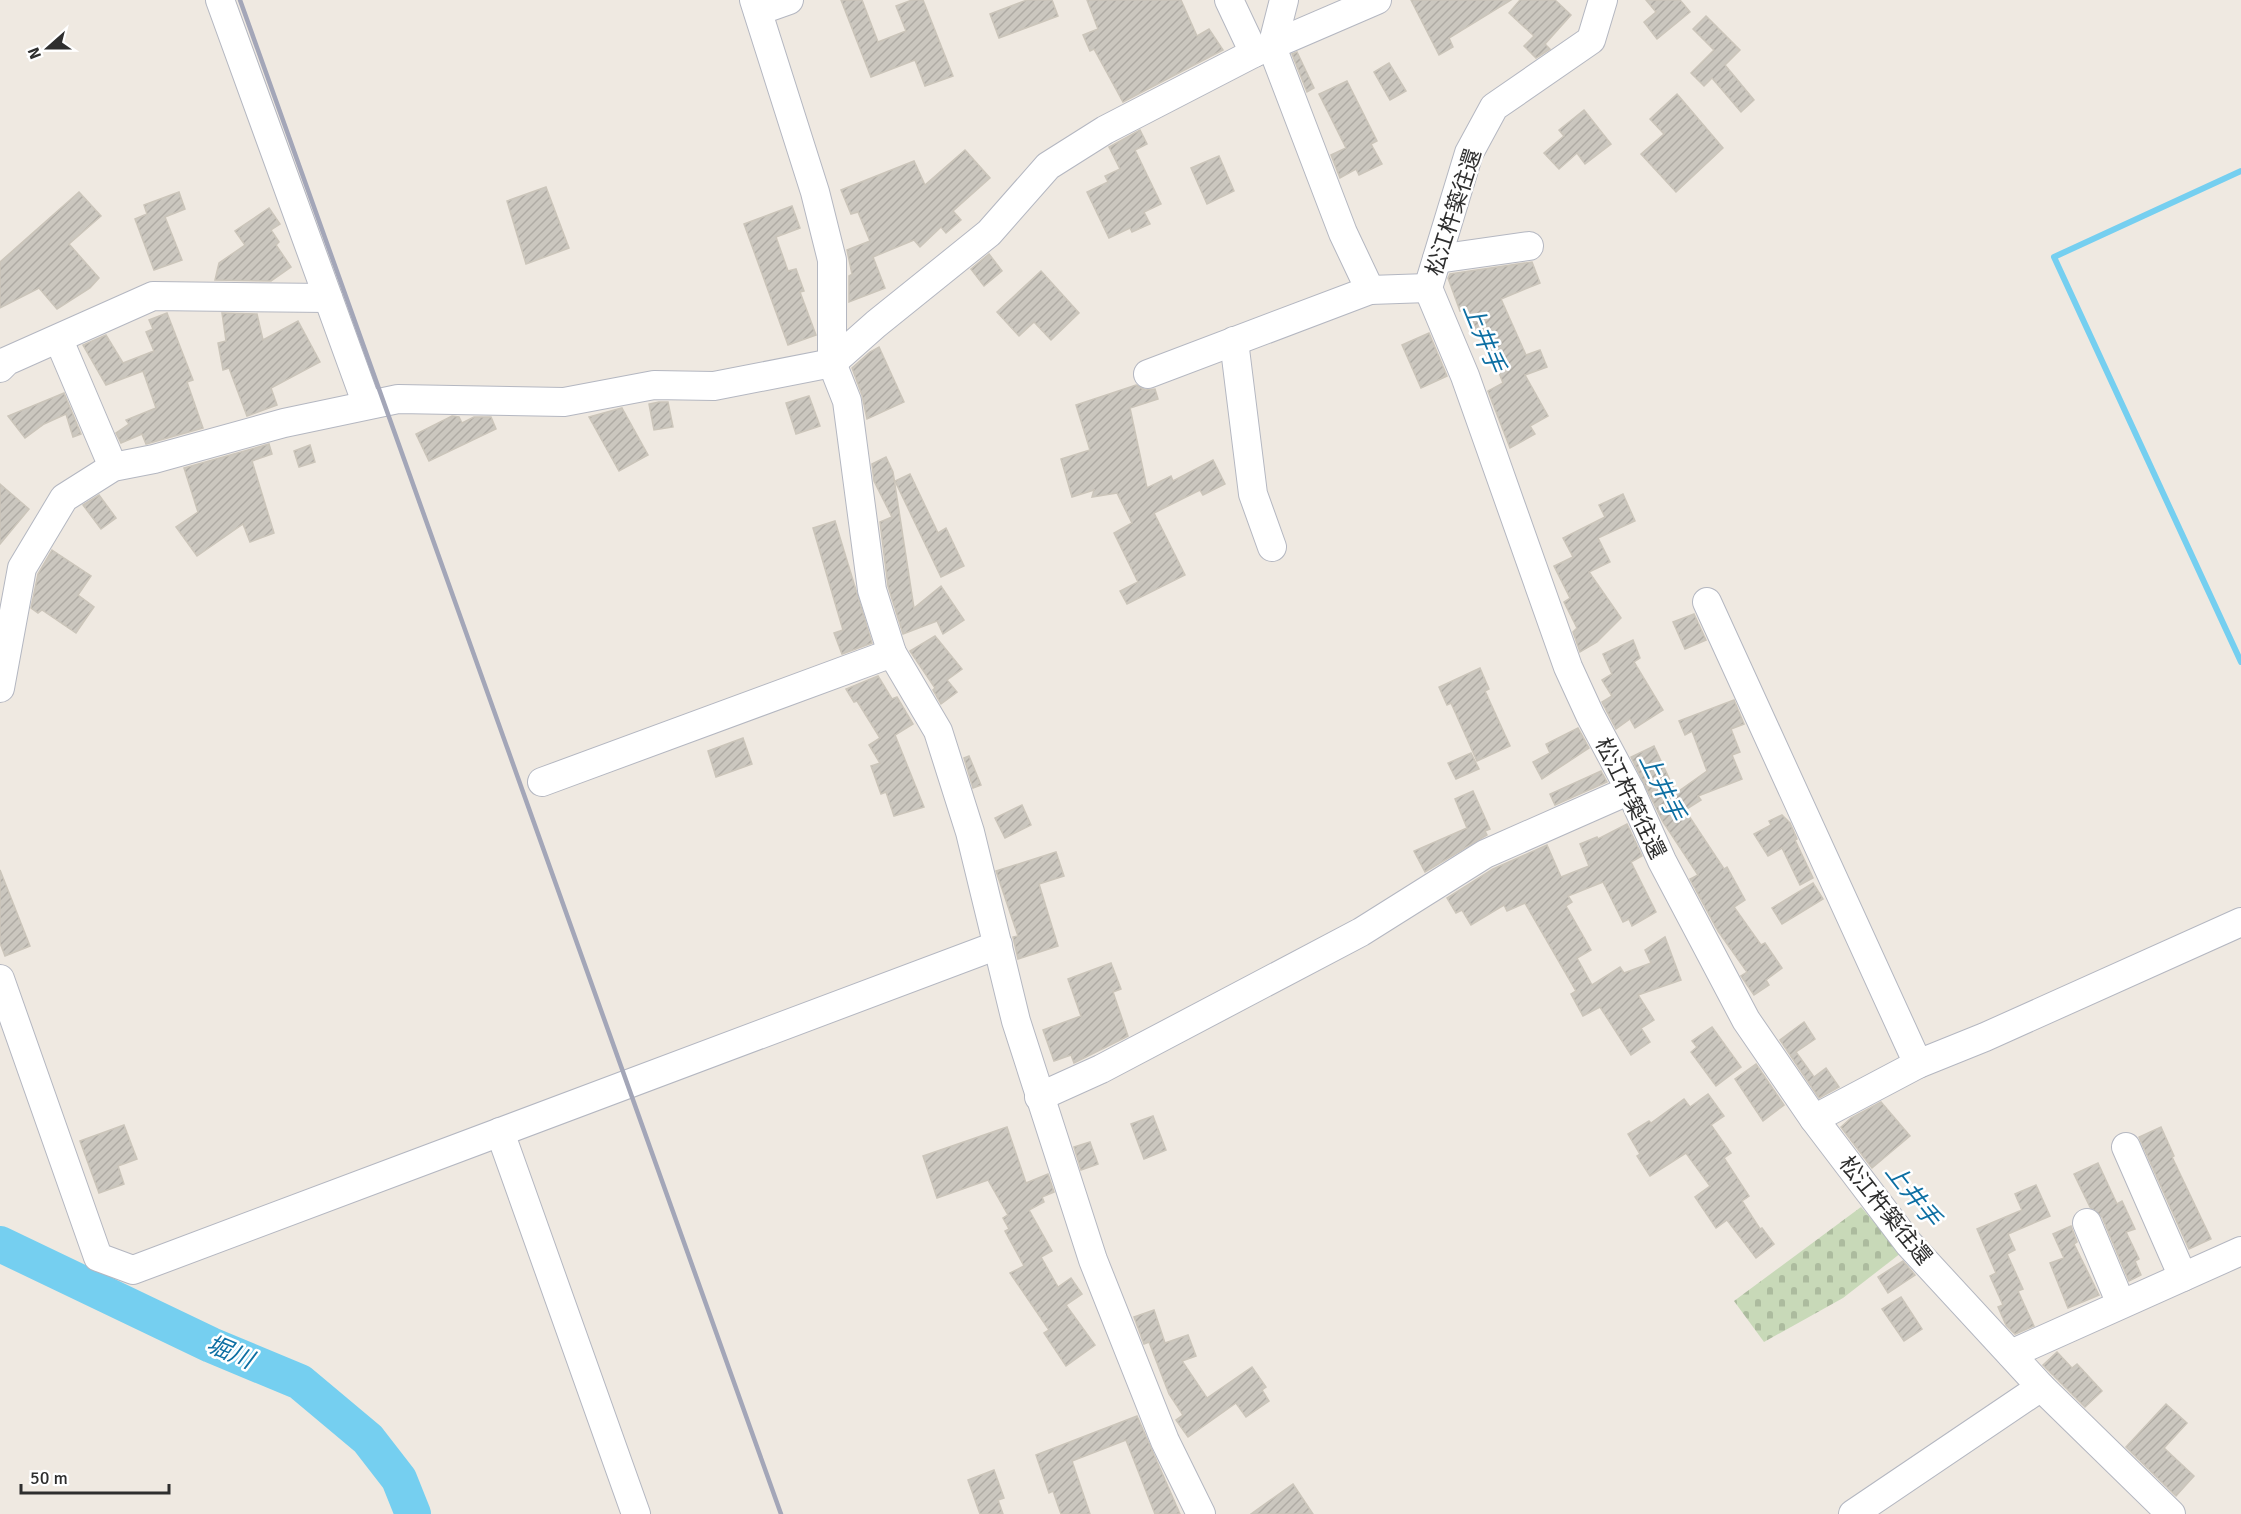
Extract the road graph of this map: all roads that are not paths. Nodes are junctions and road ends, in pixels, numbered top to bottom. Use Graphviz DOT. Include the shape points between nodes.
graph roads {
  1 [pos="220,0"];
  2 [pos="789,0"];
  3 [pos="1229,0"];
  4 [pos="1284,0"];
  5 [pos="1377,0"];
  6 [pos="1603,0"];
  7 [pos="756,6"];
  8 [pos="1263,50"];
  9 [pos="1528,246"];
  10 [pos="1437,259"];
  11 [pos="1428,288"];
  12 [pos="1370,290"];
  13 [pos="328,298"];
  14 [pos="58,339"];
  15 [pos="1234,341"];
  16 [pos="832,363"];
  17 [pos="0,368"];
  18 [pos="1148,374"];
  19 [pos="367,405"];
  20 [pos="113,467"];
  21 [pos="1272,547"];
  22 [pos="1707,602"];
  23 [pos="892,653"];
  24 [pos="0,688"];
  25 [pos="542,782"];
  26 [pos="1630,790"];
  27 [pos="2241,922"];
  28 [pos="998,945"];
  29 [pos="0,979"];
  30 [pos="1918,1064"];
  31 [pos="1039,1097"];
  32 [pos="1814,1119"];
  33 [pos="500,1132"];
  34 [pos="2126,1147"];
  35 [pos="2086,1223"];
  36 [pos="2241,1251"];
  37 [pos="2182,1277"];
  38 [pos="2121,1304"];
  39 [pos="2011,1354"];
  40 [pos="2041,1387"];
  41 [pos="636,1514"];
  42 [pos="1201,1514"];
  43 [pos="1853,1514"];
  44 [pos="2171,1514"];
  1 -- 13 [label="street"];
  2 -- 7 [label="street"];
  3 -- 8 [label="street"];
  4 -- 8 [label="street"];
  5 -- 8 [label="street"];
  6 -- 10 [label="street, 松江杵築往還" via="1591,40 1494,107 1469,153"];
  7 -- 16 [label="street" via="816,192 832,260"];
  8 -- 12 [label="street"];
  8 -- 16 [label="street" via="1105,130 1048,166 989,233"];
  9 -- 10 [label="street"];
  10 -- 11 [label="street, 松江杵築往還"];
  11 -- 12 [label="street"];
  11 -- 26 [label="street, 松江杵築往還" via="1465,376 1568,667"];
  12 -- 15 [label="street"];
  13 -- 14 [label="street" via="153,296"];
  13 -- 19 [label="street"];
  14 -- 17 [label="street" via="7,361"];
  14 -- 20 [label="street"];
  15 -- 18 [label="street"];
  15 -- 21 [label="street" via="1253,494"];
  16 -- 19 [label="street" via="714,386 654,386 564,402 398,399"];
  16 -- 23 [label="street" via="847,401 872,590"];
  19 -- 20 [label="street"];
  20 -- 24 [label="street" via="64,498 22,568"];
  22 -- 30 [label="street"];
  23 -- 25 [label="street"];
  23 -- 28 [label="street" via="938,731 970,832"];
  26 -- 31 [label="street" via="1485,854 1361,932 1101,1069"];
  26 -- 32 [label="street, 松江杵築往還" via="1662,861 1746,1020"];
  27 -- 30 [label="street"];
  28 -- 31 [label="street"];
  28 -- 33 [label="street"];
  29 -- 33 [label="street" via="98,1257 132,1270"];
  30 -- 32 [label="street"];
  31 -- 42 [label="street" via="1093,1260 1165,1441"];
  32 -- 39 [label="street, 松江杵築往還" via="1909,1244"];
  33 -- 41 [label="street"];
  34 -- 37 [label="street"];
  35 -- 38 [label="street"];
  36 -- 37 [label="street"];
  37 -- 38 [label="street"];
  38 -- 39 [label="street"];
  39 -- 40 [label="street, 松江杵築往還"];
  40 -- 43 [label="street"];
  40 -- 44 [label="street, 松江杵築往還"];
}
